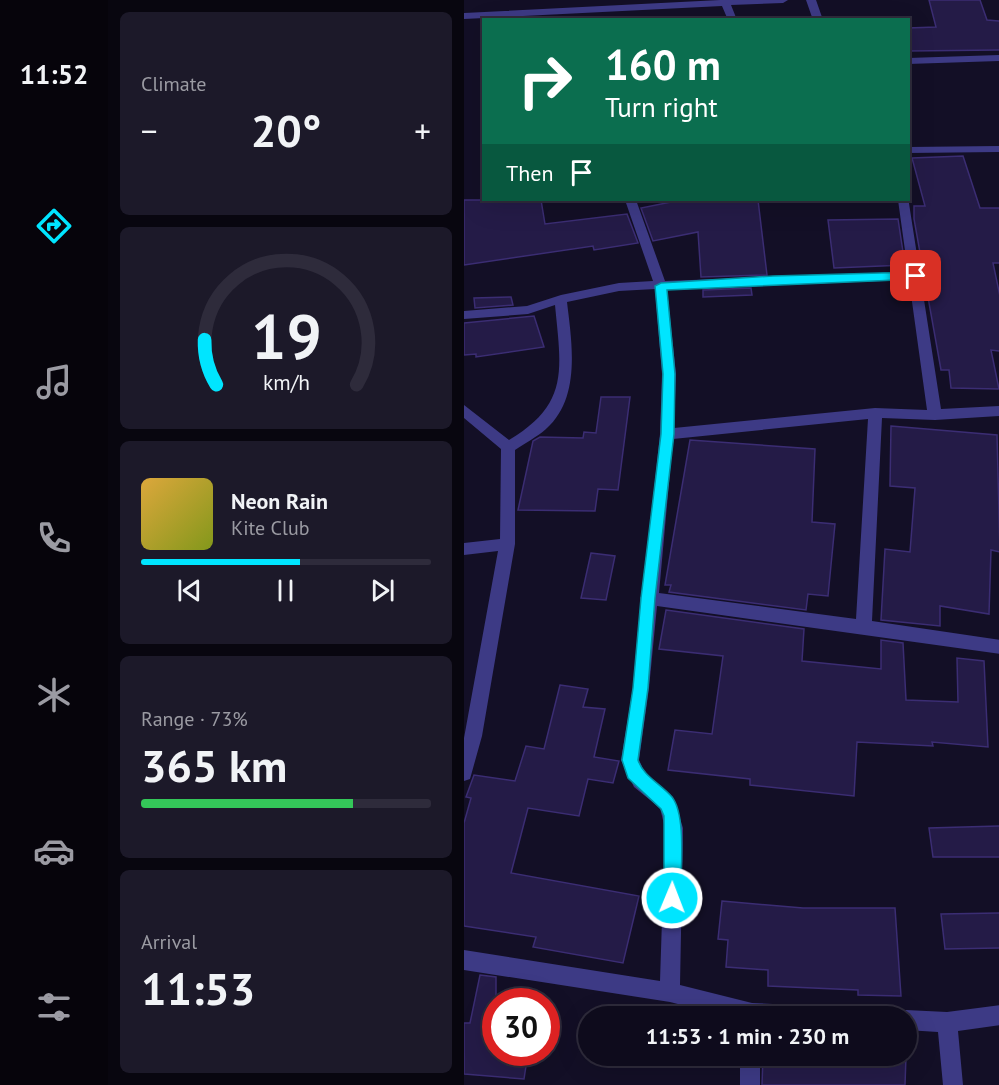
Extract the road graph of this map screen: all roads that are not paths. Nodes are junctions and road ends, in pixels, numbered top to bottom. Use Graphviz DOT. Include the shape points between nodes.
graph roads {
  1 [pos="783,0"];
  2 [pos="811,0"];
  3 [pos="724,1"];
  4 [pos="589,5"];
  5 [pos="464,16"];
  6 [pos="732,18"];
  7 [pos="817,18"];
  8 [pos="1000,58"];
  9 [pos="910,61"];
  10 [pos="1000,149"];
  11 [pos="910,150"];
  12 [pos="630,201"];
  13 [pos="904,201"];
  14 [pos="916,276"];
  15 [pos="661,286"];
  16 [pos="561,299"];
  17 [pos="464,315"];
  18 [pos="464,410"];
  19 [pos="1000,411"];
  20 [pos="875,413"];
  21 [pos="935,415"];
  22 [pos="667,434"];
  23 [pos="508,447"];
  24 [pos="507,544"];
  25 [pos="464,549"];
  26 [pos="648,598"];
  27 [pos="864,626"];
  28 [pos="1000,647"];
  29 [pos="464,773"];
  30 [pos="464,960"];
  31 [pos="670,992"];
  32 [pos="720,1006"];
  33 [pos="1000,1015"];
  34 [pos="917,1021"];
  35 [pos="947,1022"];
  36 [pos="750,1066"];
  37 [pos="750,1085"];
  38 [pos="953,1085"];
  1 -- 3 [label="street"];
  2 -- 7 [label="street"];
  3 -- 4 [label="street"];
  3 -- 6 [label="street"];
  4 -- 5 [label="street"];
  8 -- 9 [label="street"];
  10 -- 11 [label="street"];
  12 -- 15 [label="street"];
  13 -- 14 [label="street"];
  14 -- 15 [label="street"];
  14 -- 21 [label="street"];
  15 -- 16 [label="street" via="619,287"];
  15 -- 22 [label="street" via="669,374"];
  16 -- 17 [label="street" via="528,310"];
  16 -- 23 [label="street" via="565,344 562,392 557,406 543,424"];
  18 -- 23 [label="street"];
  19 -- 21 [label="street"];
  20 -- 21 [label="street"];
  20 -- 22 [label="street"];
  20 -- 27 [label="street"];
  22 -- 26 [label="street"];
  23 -- 24 [label="street"];
  24 -- 25 [label="street"];
  24 -- 29 [label="street"];
  26 -- 27 [label="street"];
  26 -- 31 [label="street" via="630,760 634,772 667,804 672,816"];
  27 -- 28 [label="street"];
  30 -- 31 [label="street"];
  31 -- 32 [label="street"];
  33 -- 35 [label="street"];
  34 -- 35 [label="street"];
  35 -- 38 [label="street"];
  36 -- 37 [label="street"];
}
